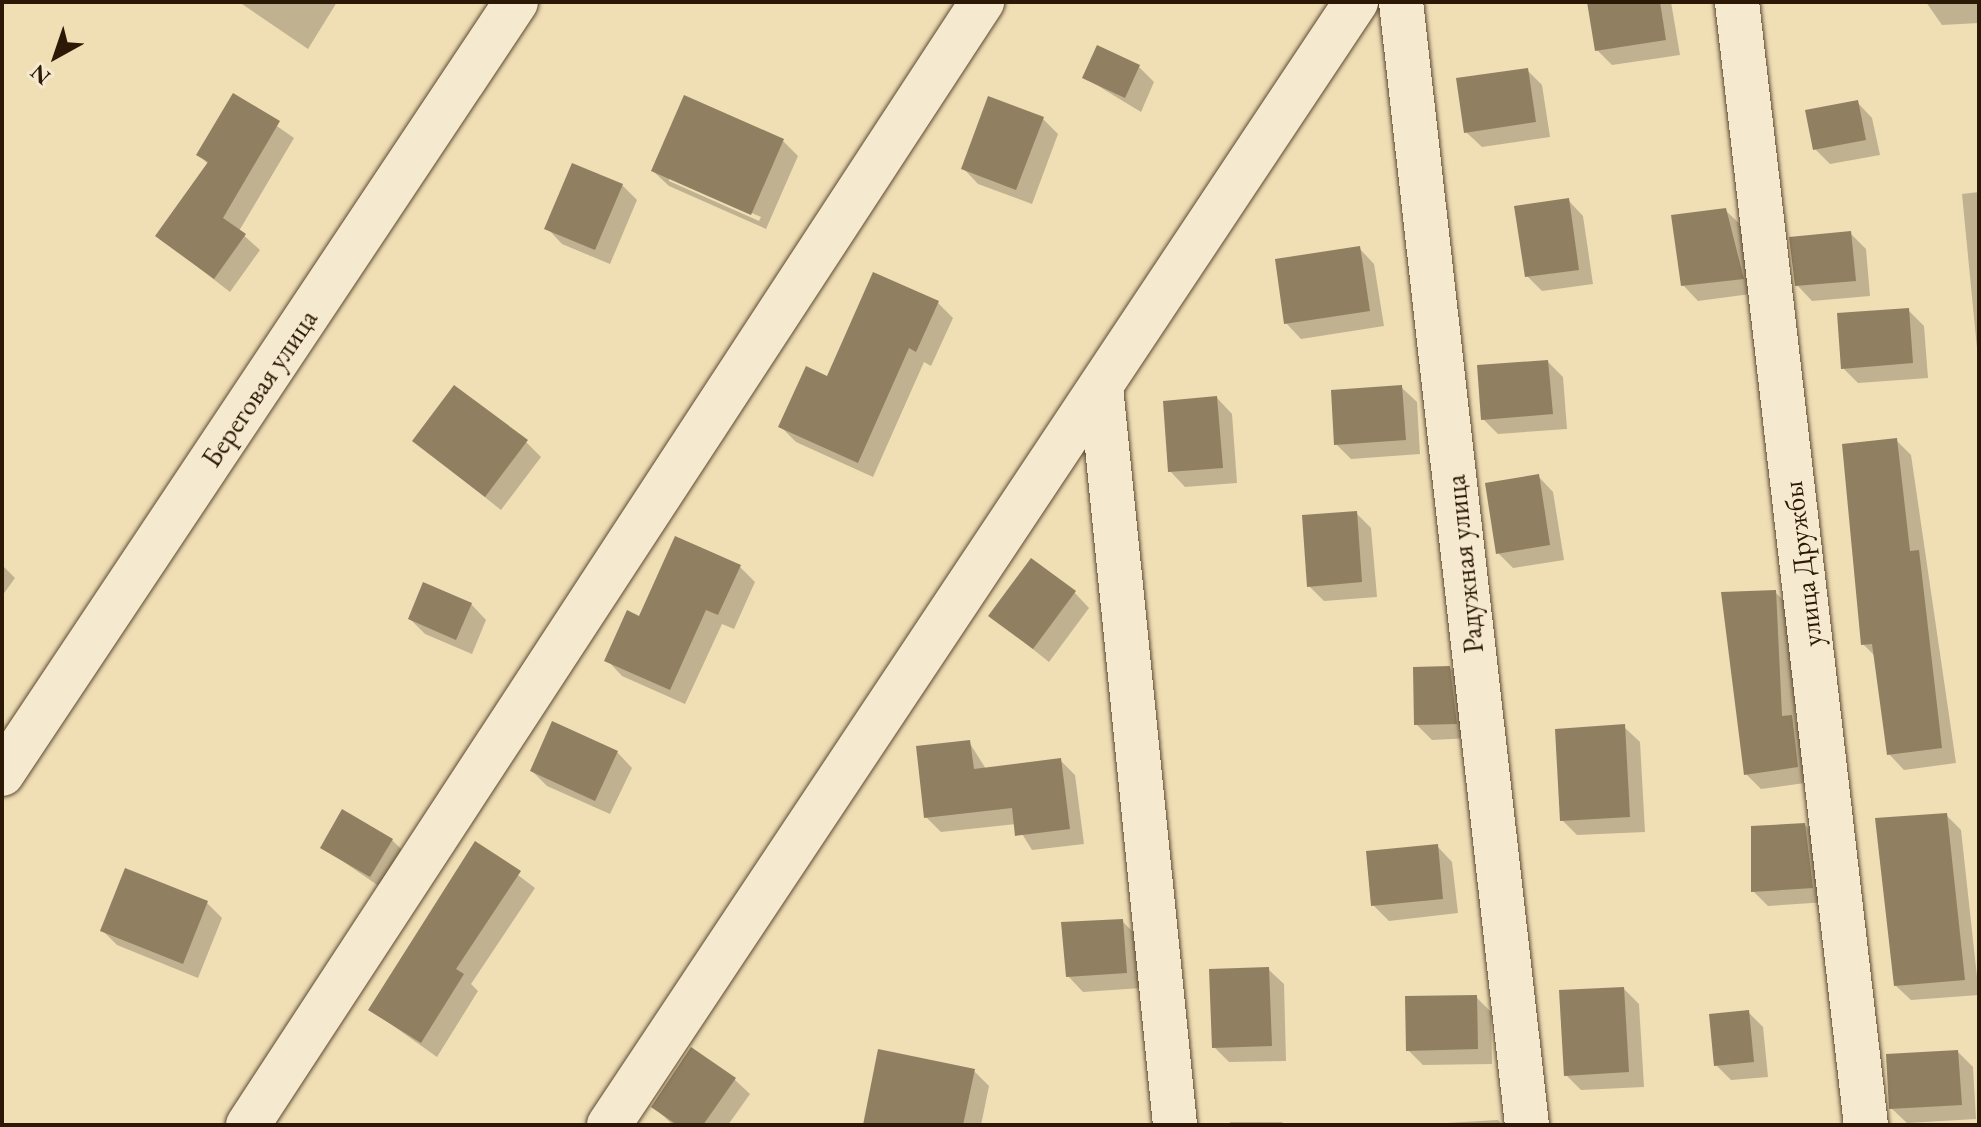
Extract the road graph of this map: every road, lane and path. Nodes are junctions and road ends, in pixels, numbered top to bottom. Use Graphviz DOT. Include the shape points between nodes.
graph roads {
  1 [pos="516,2"];
  2 [pos="982,2"];
  3 [pos="1356,2"];
  4 [pos="1401,2"];
  5 [pos="1737,2"];
  6 [pos="1101,387"];
  7 [pos="2,774"];
  8 [pos="248,1125"];
  9 [pos="609,1125"];
  10 [pos="1175,1125"];
  11 [pos="1527,1125"];
  12 [pos="1866,1125"];
  1 -- 7 [label="street, Береговая улица"];
  2 -- 8 [label="street"];
  3 -- 6 [label="street"];
  4 -- 11 [label="street, Радужная улица"];
  5 -- 12 [label="street, улица Дружбы"];
  6 -- 9 [label="street"];
  6 -- 10 [label="street"];
}
